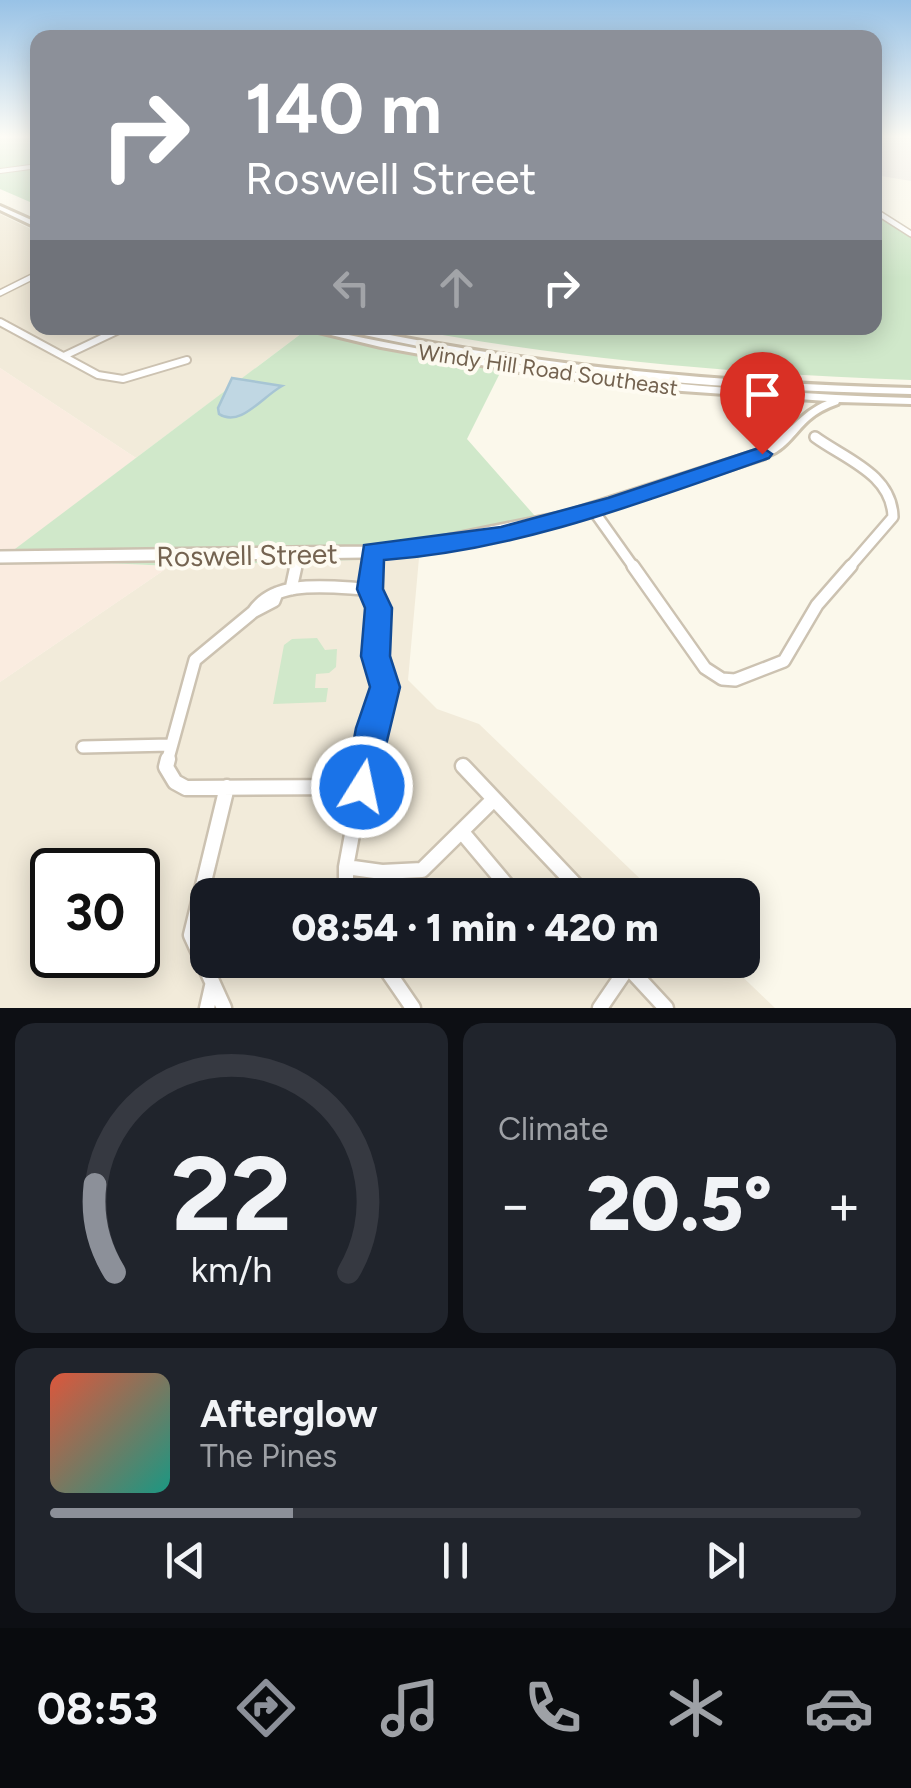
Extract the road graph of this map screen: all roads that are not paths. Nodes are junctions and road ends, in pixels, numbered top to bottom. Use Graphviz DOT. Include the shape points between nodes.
graph roads {
  1 [pos="0,199"];
  2 [pos="0,208"];
  3 [pos="30,212"];
  4 [pos="882,215"];
  5 [pos="30,222"];
  6 [pos="911,234"];
  7 [pos="30,278"];
  8 [pos="0,293"];
  9 [pos="0,322"];
  10 [pos="108,335"];
  11 [pos="338,335"];
  12 [pos="385,335"];
  13 [pos="64,356"];
  14 [pos="186,360"];
  15 [pos="911,390"];
  16 [pos="771,391"];
  17 [pos="842,400"];
  18 [pos="911,401"];
  19 [pos="816,437"];
  20 [pos="762,454"];
  21 [pos="593,510"];
  22 [pos="372,552"];
  23 [pos="298,555"];
  24 [pos="0,558"];
  25 [pos="291,589"];
  26 [pos="370,589"];
  27 [pos="170,745"];
  28 [pos="83,747"];
  29 [pos="463,766"];
  30 [pos="362,787"];
  31 [pos="227,788"];
  32 [pos="494,799"];
  33 [pos="462,832"];
  34 [pos="346,867"];
  35 [pos="346,878"];
  36 [pos="501,878"];
  37 [pos="569,878"];
  38 [pos="393,978"];
  39 [pos="213,983"];
  40 [pos="207,1008"];
  41 [pos="224,1008"];
  42 [pos="414,1008"];
  43 [pos="600,1008"];
  44 [pos="666,1008"];
  1 -- 3 [label="main road"];
  2 -- 5 [label="main road"];
  4 -- 6 [label="street"];
  7 -- 8 [label="street"];
  9 -- 13 [label="street"];
  10 -- 13 [label="street"];
  11 -- 16 [label="main road, Windy Hill Road Southeast" via="520,370"];
  12 -- 16 [label="main road, Windy Hill Road Southeast" via="560,366"];
  13 -- 14 [label="street" via="98,375 123,379"];
  15 -- 16 [label="main road, Windy Hill Road Southeast"];
  16 -- 17 [label="main road, Windy Hill Road Southeast"];
  16 -- 20 [label="street" via="782,427"];
  17 -- 18 [label="main road, Windy Hill Road Southeast"];
  17 -- 20 [label="main road" via="810,411 782,446"];
  19 -- 21 [label="street" via="888,488 892,517 817,605 784,661 745,678 722,679 705,668"];
  20 -- 21 [label="street, Roswell Street"];
  21 -- 22 [label="street, Roswell Street" via="459,544"];
  22 -- 23 [label="street, Roswell Street"];
  22 -- 26 [label="street"];
  23 -- 24 [label="street, Roswell Street"];
  23 -- 25 [label="street"];
  25 -- 26 [label="street"];
  25 -- 27 [label="street" via="276,593 195,660"];
  26 -- 30 [label="street" via="379,608 376,656 385,687"];
  27 -- 28 [label="street"];
  27 -- 31 [label="street" via="166,767 180,786"];
  29 -- 32 [label="street"];
  30 -- 31 [label="street"];
  30 -- 34 [label="street"];
  31 -- 39 [label="street" via="191,935"];
  32 -- 33 [label="street"];
  32 -- 37 [label="street"];
  33 -- 34 [label="street" via="414,873"];
  33 -- 36 [label="street"];
  34 -- 35 [label="street"];
  38 -- 42 [label="street"];
  39 -- 40 [label="street"];
  39 -- 41 [label="street"];
  43 -- 44 [label="street" via="628,967"];
}
